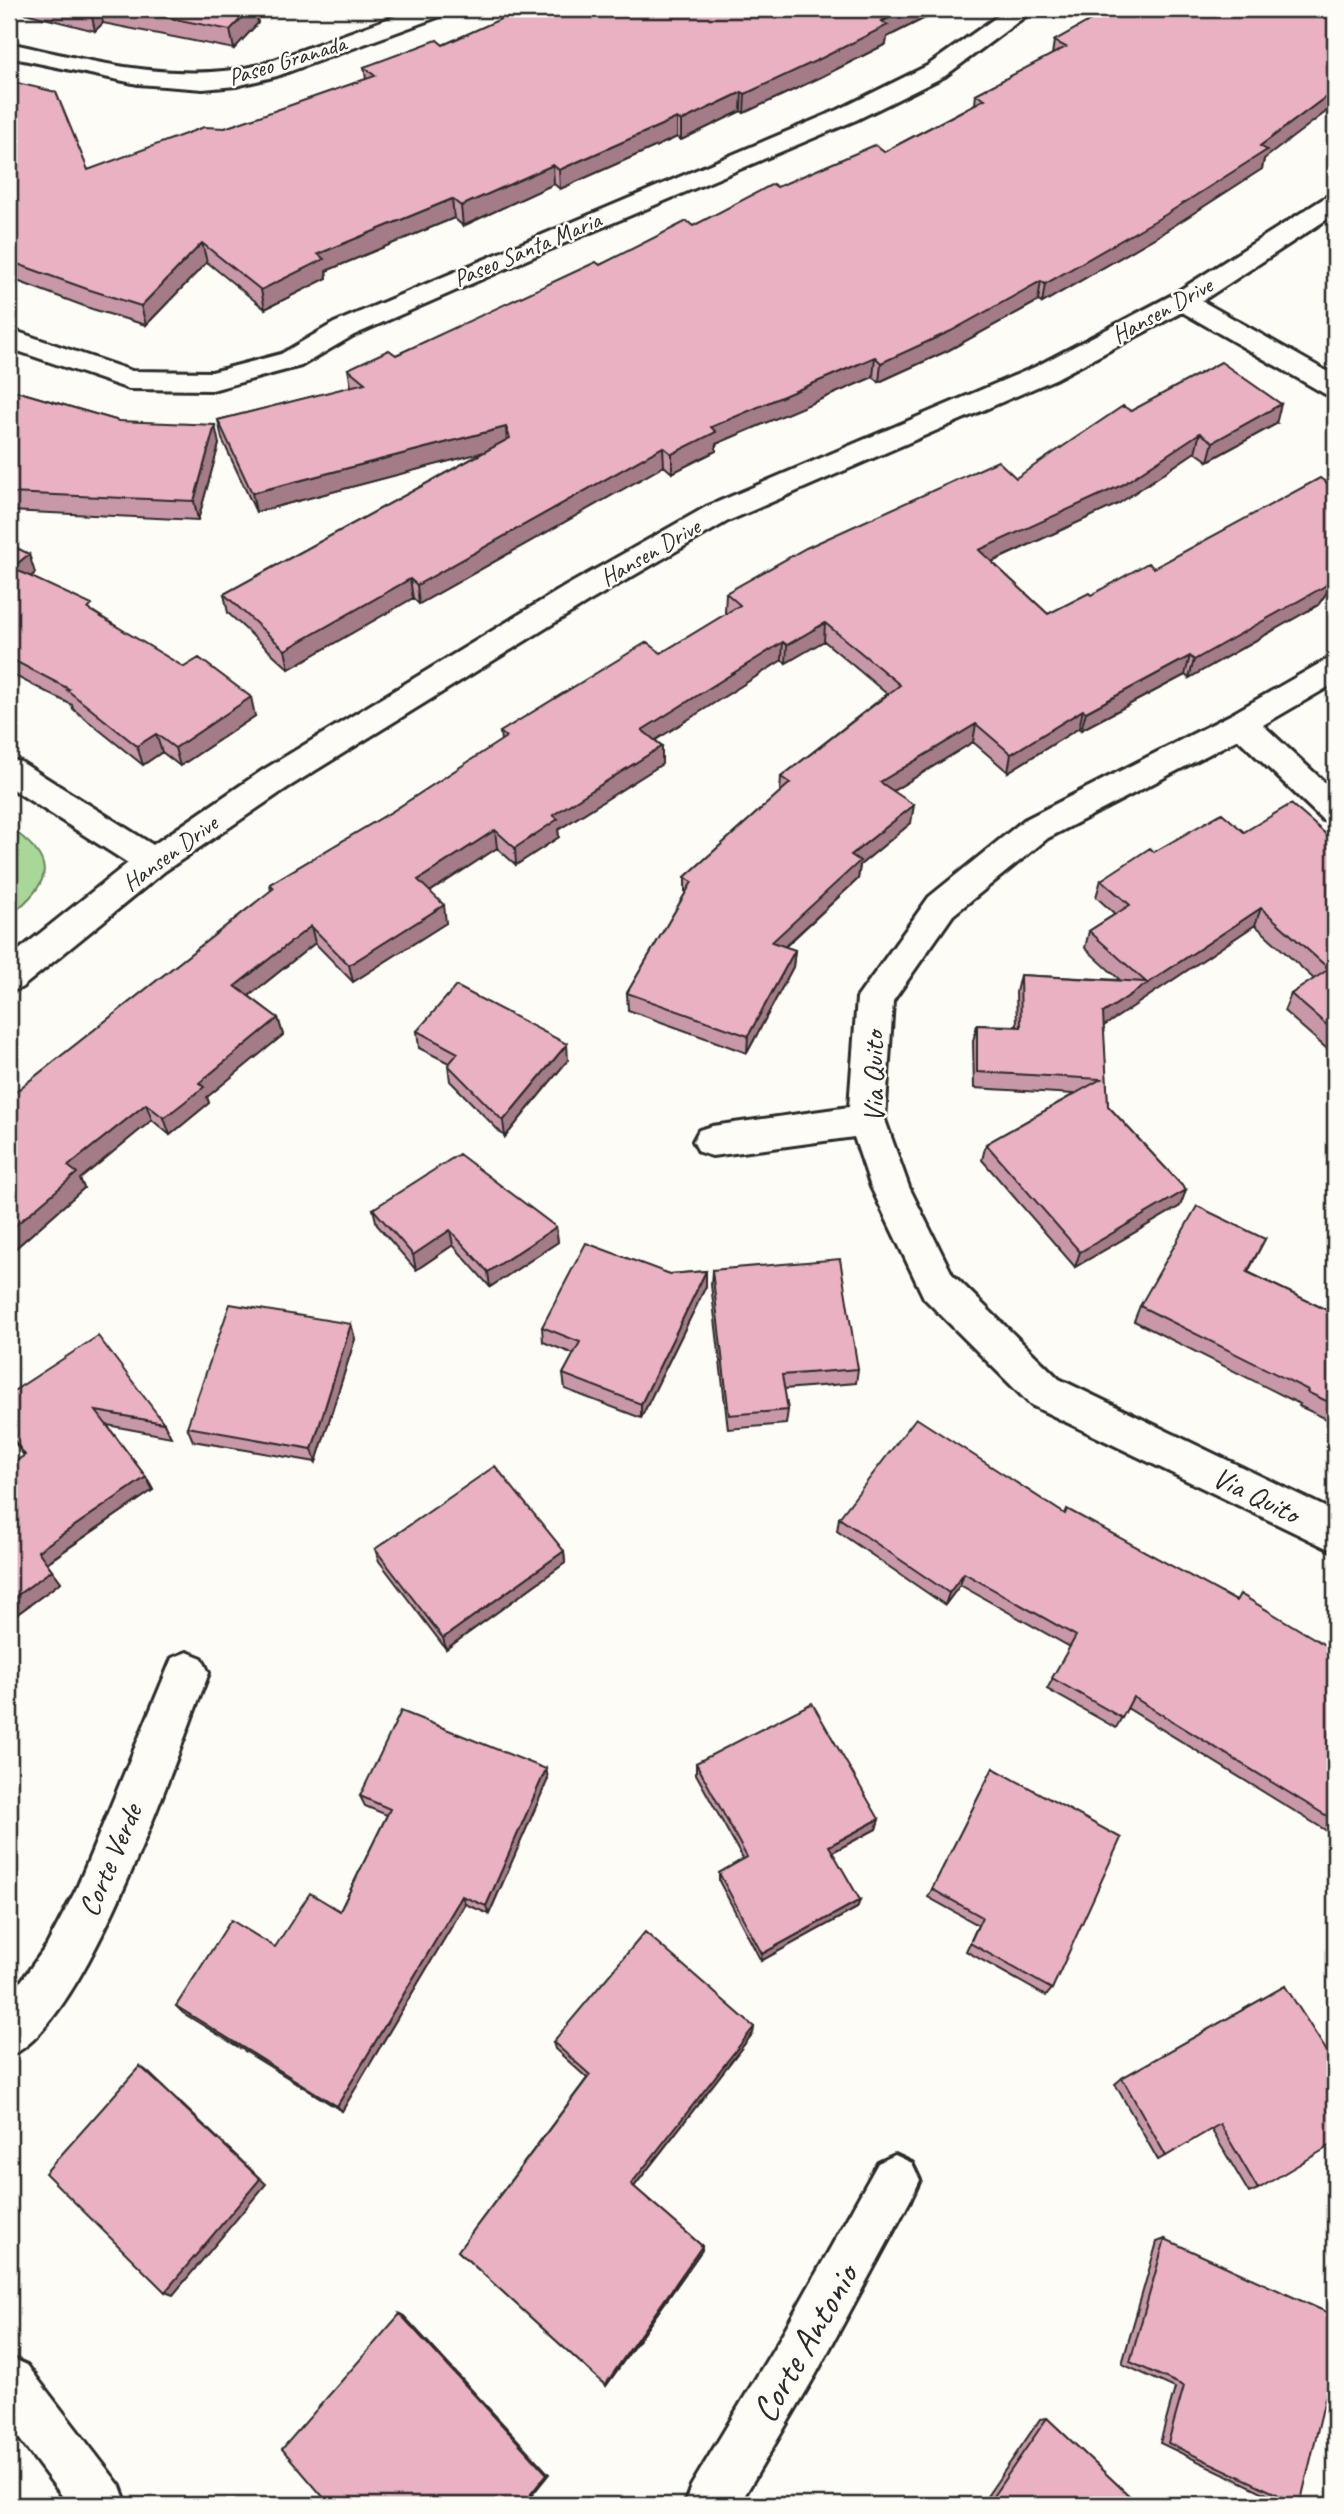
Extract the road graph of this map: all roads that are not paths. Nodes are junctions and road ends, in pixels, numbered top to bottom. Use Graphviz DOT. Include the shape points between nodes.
graph roads {
  1 [pos="437,9"];
  2 [pos="1023,9"];
  3 [pos="9,50"];
  4 [pos="1335,203"];
  5 [pos="1182,301"];
  6 [pos="9,338"];
  7 [pos="1335,388"];
  8 [pos="1335,669"];
  9 [pos="1241,723"];
  10 [pos="9,771"];
  11 [pos="1335,811"];
  12 [pos="153,862"];
  13 [pos="9,978"];
  14 [pos="867,1120"];
  15 [pos="712,1141"];
  16 [pos="1335,1533"];
  17 [pos="187,1673"];
  18 [pos="9,2032"];
  19 [pos="895,2180"];
  20 [pos="9,2383"];
  21 [pos="101,2505"];
  22 [pos="710,2505"];
  1 -- 3 [label="street, Paseo Granada" via="268,71 204,83 169,82"];
  2 -- 6 [label="street, Paseo Santa Maria" via="936,71 847,115 344,329 291,360 212,381 129,380"];
  4 -- 5 [label="street, Hansen Drive"];
  5 -- 7 [label="street"];
  5 -- 12 [label="street, Hansen Drive" via="1045,373 717,514 565,601 275,779"];
  8 -- 9 [label="street, Via Quito"];
  9 -- 11 [label="street"];
  9 -- 14 [label="street, Via Quito" via="1036,828 941,906 875,999"];
  10 -- 12 [label="street"];
  12 -- 13 [label="street, Hansen Drive"];
  14 -- 15 [label="street"];
  14 -- 16 [label="street, Via Quito" via="890,1187 938,1286 1045,1392"];
  17 -- 18 [label="street, Corte Verde" via="95,1901 60,1967"];
  19 -- 22 [label="street, Corte Antonio"];
  20 -- 21 [label="street"];
}
